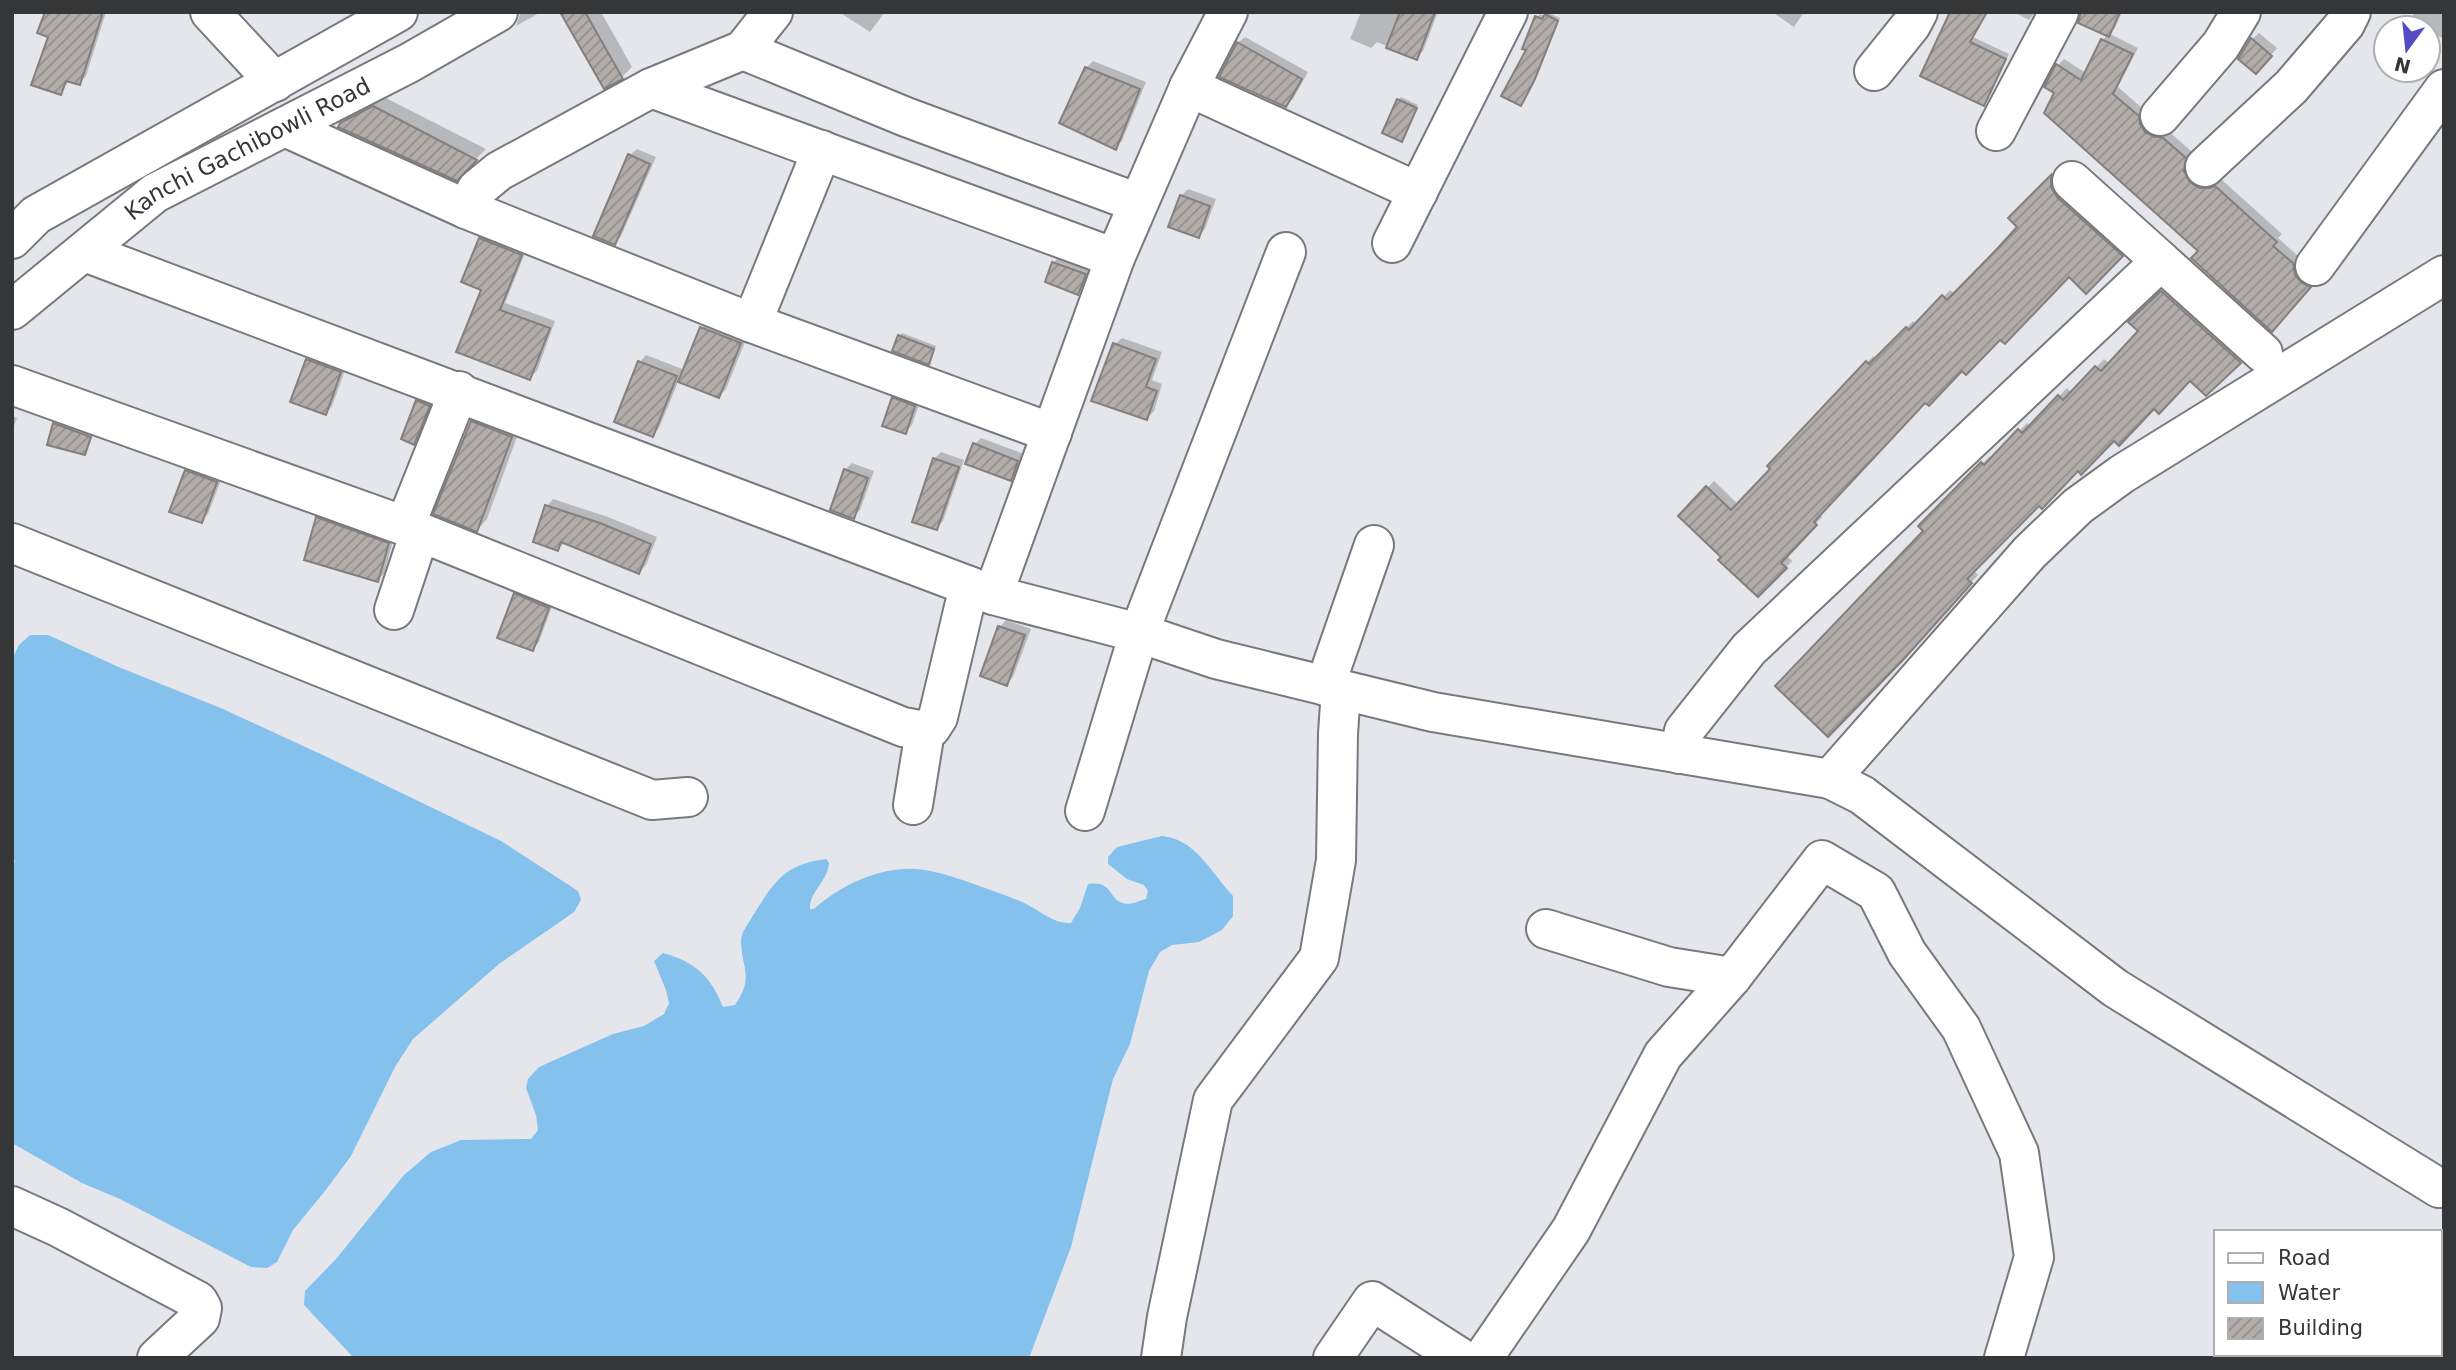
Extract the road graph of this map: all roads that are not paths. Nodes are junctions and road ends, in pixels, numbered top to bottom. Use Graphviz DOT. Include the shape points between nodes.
graph roads {
  1 [pos="210,12"];
  2 [pos="398,12"];
  3 [pos="498,12"];
  4 [pos="773,12"];
  5 [pos="1228,12"];
  6 [pos="1508,12"];
  7 [pos="1918,12"];
  8 [pos="2059,12"];
  9 [pos="2241,12"];
  10 [pos="2351,12"];
  11 [pos="743,50"];
  12 [pos="1874,71"];
  13 [pos="275,82"];
  14 [pos="1189,87"];
  15 [pos="651,88"];
  16 [pos="2444,89"];
  17 [pos="2160,116"];
  18 [pos="285,127"];
  19 [pos="1996,131"];
  20 [pos="822,150"];
  21 [pos="2204,167"];
  22 [pos="2072,181"];
  23 [pos="1418,192"];
  24 [pos="1138,203"];
  25 [pos="466,209"];
  26 [pos="17,223"];
  27 [pos="1392,243"];
  28 [pos="85,251"];
  29 [pos="1286,251"];
  30 [pos="1115,258"];
  31 [pos="2161,261"];
  32 [pos="2315,266"];
  33 [pos="2444,275"];
  34 [pos="12,310"];
  35 [pos="752,323"];
  36 [pos="2263,353"];
  37 [pos="12,384"];
  38 [pos="459,391"];
  39 [pos="1052,433"];
  40 [pos="413,529"];
  41 [pos="12,543"];
  42 [pos="1374,545"];
  43 [pos="981,590"];
  44 [pos="394,610"];
  45 [pos="1139,633"];
  46 [pos="1333,687"];
  47 [pos="925,731"];
  48 [pos="1679,754"];
  49 [pos="1830,779"];
  50 [pos="688,797"];
  51 [pos="913,805"];
  52 [pos="1085,811"];
  53 [pos="1546,929"];
  54 [pos="1732,977"];
  55 [pos="2439,1188"];
  56 [pos="12,1206"];
  57 [pos="157,1358"];
  58 [pos="1161,1358"];
  59 [pos="1333,1358"];
  60 [pos="1461,1358"];
  61 [pos="1483,1358"];
  62 [pos="2004,1358"];
  1 -- 13 [label="street"];
  2 -- 13 [label="street"];
  3 -- 18 [label="street, Kanchi Gachibowli Road"];
  4 -- 11 [label="street"];
  5 -- 14 [label="street"];
  6 -- 23 [label="street"];
  7 -- 12 [label="street"];
  8 -- 19 [label="street"];
  9 -- 17 [label="street" via="2221,45"];
  10 -- 21 [label="street" via="2291,88"];
  11 -- 15 [label="street"];
  11 -- 24 [label="street" via="906,117"];
  13 -- 26 [label="street"];
  14 -- 23 [label="street"];
  14 -- 24 [label="street"];
  15 -- 20 [label="street"];
  15 -- 25 [label="street" via="499,171 477,189"];
  16 -- 32 [label="street"];
  18 -- 25 [label="street"];
  18 -- 28 [label="street, Kanchi Gachibowli Road" via="155,193"];
  20 -- 30 [label="street"];
  20 -- 35 [label="street"];
  22 -- 31 [label="street"];
  23 -- 27 [label="street"];
  24 -- 30 [label="street"];
  25 -- 35 [label="street"];
  28 -- 34 [label="street, Kanchi Gachibowli Road"];
  28 -- 38 [label="street"];
  29 -- 45 [label="street"];
  30 -- 39 [label="street"];
  31 -- 36 [label="street"];
  31 -- 48 [label="street" via="1749,649 1684,731"];
  33 -- 49 [label="street" via="2122,474 2078,506 2030,552"];
  35 -- 39 [label="street"];
  37 -- 40 [label="street"];
  38 -- 40 [label="street"];
  38 -- 43 [label="street"];
  39 -- 43 [label="street"];
  40 -- 44 [label="street"];
  40 -- 47 [label="street" via="903,727"];
  41 -- 50 [label="street" via="652,800"];
  42 -- 46 [label="street"];
  43 -- 45 [label="street"];
  43 -- 47 [label="street" via="938,717"];
  45 -- 46 [label="street" via="1216,659"];
  45 -- 52 [label="street"];
  46 -- 48 [label="street" via="1433,712"];
  46 -- 58 [label="street" via="1338,734 1336,860 1319,958 1213,1100"];
  47 -- 51 [label="street"];
  48 -- 49 [label="street"];
  49 -- 55 [label="street" via="1862,795 2115,988"];
  53 -- 54 [label="street" via="1669,967"];
  54 -- 61 [label="street" via="1662,1055 1570,1230"];
  54 -- 62 [label="street" via="1822,860 1876,892 1907,953 1961,1028 2019,1153 2034,1257"];
  56 -- 57 [label="street" via="198,1301 200,1318"];
  59 -- 60 [label="street" via="1372,1301"];
}
